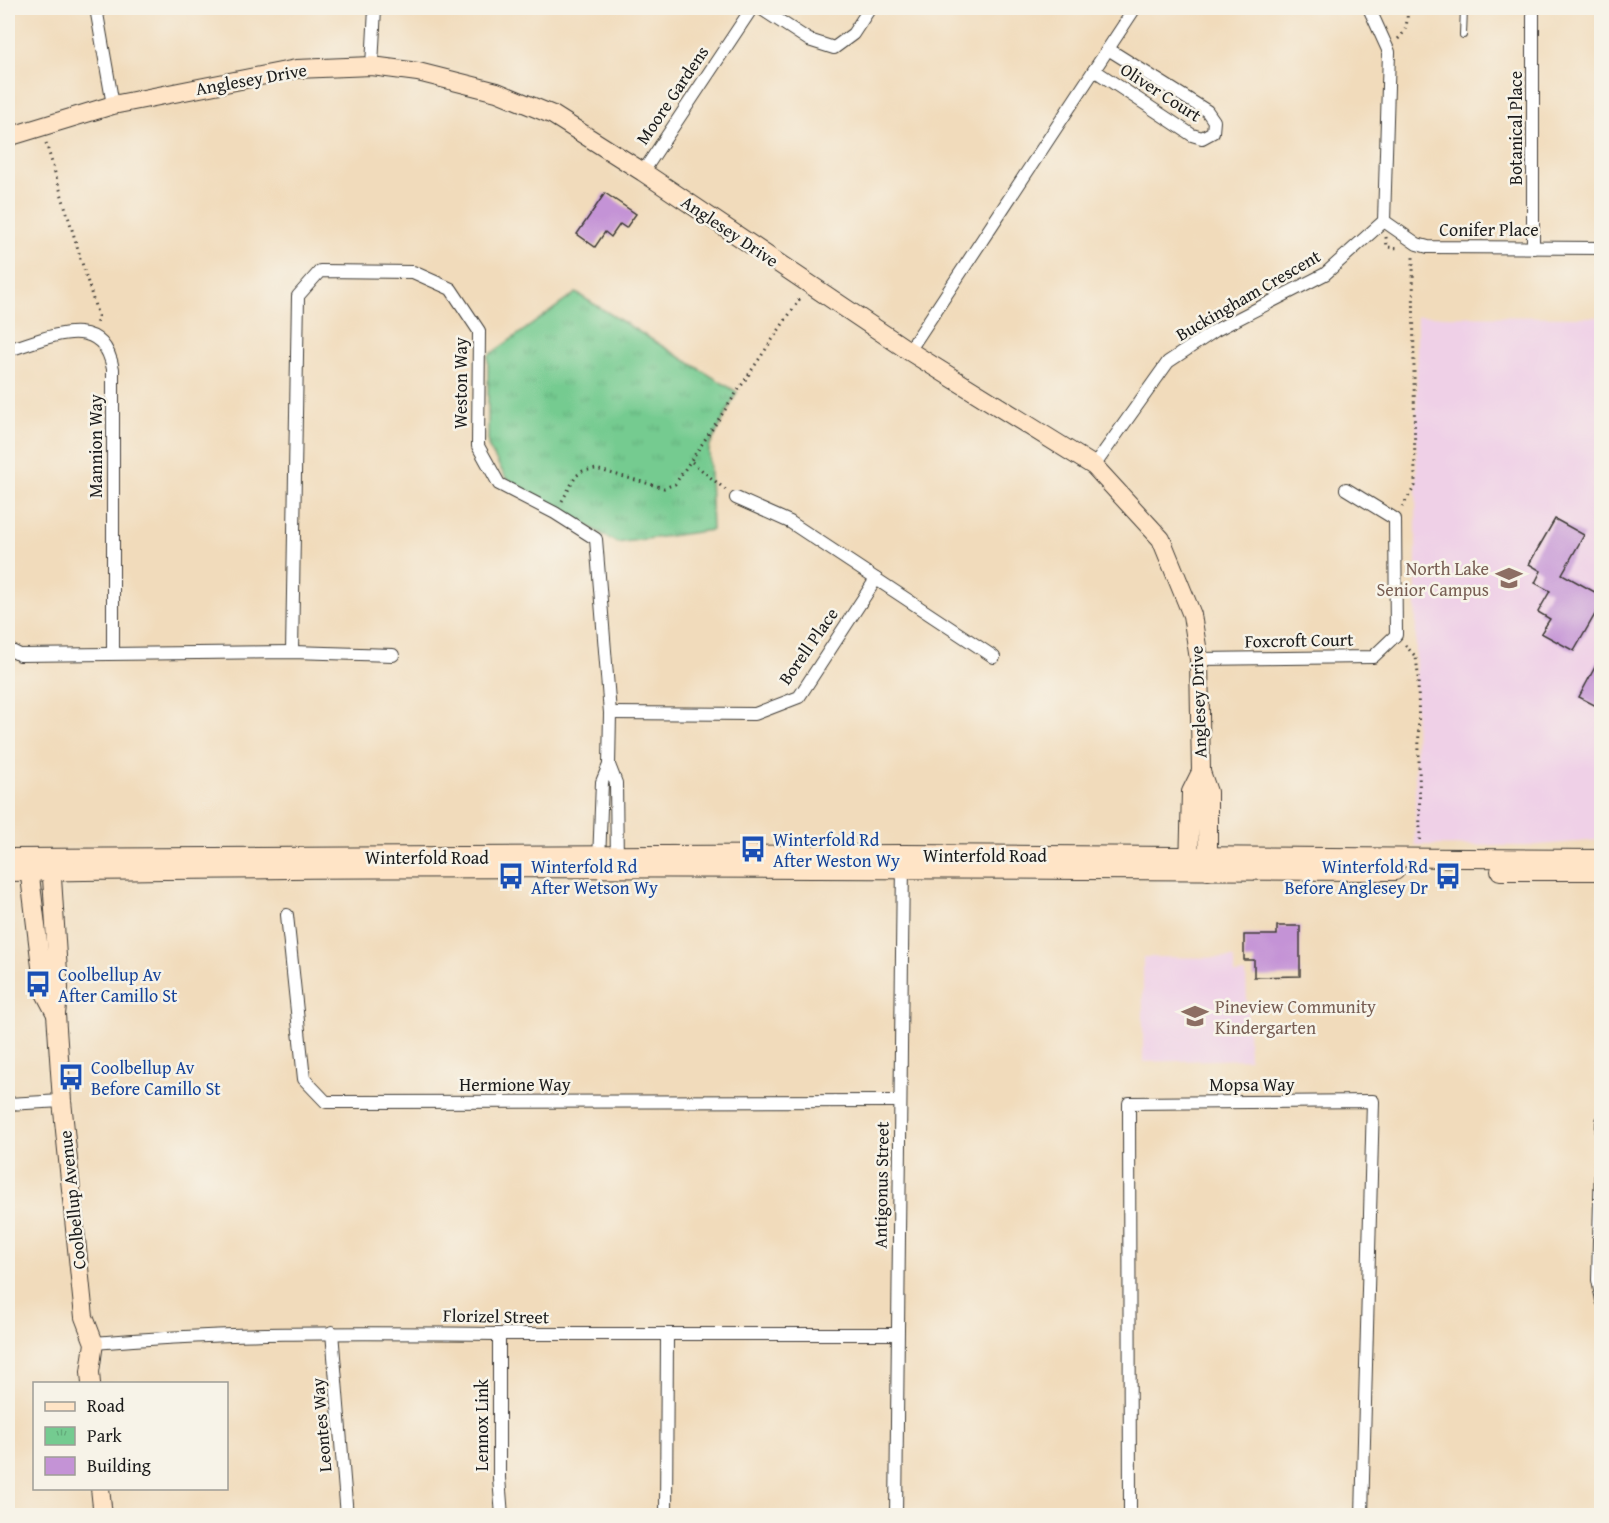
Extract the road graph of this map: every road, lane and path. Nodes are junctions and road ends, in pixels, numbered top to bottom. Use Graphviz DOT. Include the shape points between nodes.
graph roads {
  1 [pos="96,8"];
  2 [pos="375,8"];
  3 [pos="752,8"];
  4 [pos="760,8"];
  5 [pos="870,8"];
  6 [pos="1135,8"];
  7 [pos="1369,8"];
  8 [pos="1407,8"];
  9 [pos="1464,8"];
  10 [pos="1533,8"];
  11 [pos="1464,35"];
  12 [pos="1387,46"];
  13 [pos="1108,49"];
  14 [pos="372,66"];
  15 [pos="1094,70"];
  16 [pos="113,105"];
  17 [pos="41,127"];
  18 [pos="8,137"];
  19 [pos="643,172"];
  20 [pos="1384,221"];
  21 [pos="1533,248"];
  22 [pos="1602,248"];
  23 [pos="1404,249"];
  24 [pos="1413,250"];
  25 [pos="807,282"];
  26 [pos="93,335"];
  27 [pos="8,350"];
  28 [pos="909,351"];
  29 [pos="692,462"];
  30 [pos="1094,466"];
  31 [pos="1346,489"];
  32 [pos="736,498"];
  33 [pos="555,513"];
  34 [pos="1395,520"];
  35 [pos="876,579"];
  36 [pos="1396,635"];
  37 [pos="8,649"];
  38 [pos="292,652"];
  39 [pos="112,653"];
  40 [pos="393,655"];
  41 [pos="994,657"];
  42 [pos="1199,659"];
  43 [pos="610,713"];
  44 [pos="609,765"];
  45 [pos="1201,772"];
  46 [pos="8,858"];
  47 [pos="1420,859"];
  48 [pos="1602,859"];
  49 [pos="903,862"];
  50 [pos="608,863"];
  51 [pos="1189,863"];
  52 [pos="1208,863"];
  53 [pos="51,864"];
  54 [pos="28,865"];
  55 [pos="1602,871"];
  56 [pos="8,872"];
  57 [pos="287,915"];
  58 [pos="56,1014"];
  59 [pos="62,1101"];
  60 [pos="900,1101"];
  61 [pos="8,1104"];
  62 [pos="1602,1121"];
  63 [pos="1602,1301"];
  64 [pos="332,1332"];
  65 [pos="499,1334"];
  66 [pos="897,1334"];
  67 [pos="667,1335"];
  68 [pos="94,1343"];
  69 [pos="91,1382"];
  70 [pos="100,1490"];
  71 [pos="103,1515"];
  72 [pos="347,1515"];
  73 [pos="502,1515"];
  74 [pos="666,1515"];
  75 [pos="896,1515"];
  76 [pos="1130,1515"];
  77 [pos="1362,1515"];
  1 -- 16 [label="street"];
  2 -- 14 [label="street"];
  3 -- 19 [label="street, Moore Gardens"];
  4 -- 5 [label="street" via="809,40 834,48 853,34"];
  6 -- 13 [label="street"];
  7 -- 12 [label="street"];
  8 -- 12 [label="path" via="1403,34"];
  9 -- 11 [label="lane"];
  10 -- 21 [label="street, Botanical Place"];
  12 -- 20 [label="street"];
  13 -- 15 [label="street"];
  13 -- 15 [label="street, Oliver Court" via="1207,111 1214,121 1213,132 1202,138 1192,135"];
  14 -- 16 [label="street, Anglesey Drive" via="296,69"];
  14 -- 19 [label="street, Anglesey Drive" via="418,72 497,92 553,115"];
  15 -- 28 [label="street"];
  16 -- 17 [label="street, Anglesey Drive"];
  17 -- 18 [label="street, Anglesey Drive"];
  17 -- 26 [label="path" via="98,316"];
  19 -- 25 [label="street, Anglesey Drive"];
  20 -- 21 [label="street, Conifer Place" via="1417,244 1428,247"];
  20 -- 23 [label="path" via="1387,247"];
  20 -- 30 [label="street, Buckingham Crescent" via="1325,274 1216,330 1168,362"];
  21 -- 22 [label="street, Conifer Place"];
  24 -- 34 [label="path" via="1415,486"];
  25 -- 28 [label="street, Anglesey Drive"];
  25 -- 29 [label="path"];
  26 -- 27 [label="street" via="68,333"];
  26 -- 39 [label="street, Mannion Way" via="111,354 113,369"];
  28 -- 30 [label="street, Anglesey Drive"];
  29 -- 32 [label="path"];
  29 -- 33 [label="path" via="675,484 664,488 596,469 583,471 576,476"];
  30 -- 42 [label="street, Anglesey Drive" via="1161,539 1192,615"];
  31 -- 34 [label="street"];
  32 -- 35 [label="street" via="790,522"];
  33 -- 38 [label="street, Weston Way" via="499,484 478,446 479,332 451,289 413,272 320,272 298,296"];
  33 -- 43 [label="street, Weston Way" via="596,539"];
  34 -- 36 [label="street"];
  35 -- 41 [label="street"];
  35 -- 43 [label="street, Borell Place" via="799,697 755,714"];
  36 -- 42 [label="street, Foxcroft Court" via="1373,657"];
  36 -- 47 [label="path" via="1416,657"];
  37 -- 39 [label="street" via="20,655"];
  38 -- 39 [label="street"];
  38 -- 40 [label="street"];
  42 -- 45 [label="street, Anglesey Drive"];
  43 -- 44 [label="street, Weston Way"];
  44 -- 50 [label="street, Weston Way" via="602,782"];
  44 -- 50 [label="street, Weston Way" via="616,783"];
  45 -- 51 [label="street, Anglesey Drive" via="1191,792"];
  45 -- 52 [label="street, Anglesey Drive" via="1208,792"];
  46 -- 54 [label="street, Winterfold Road"];
  47 -- 48 [label="street, Winterfold Road"];
  47 -- 52 [label="street, Winterfold Road"];
  49 -- 50 [label="street, Winterfold Road"];
  49 -- 51 [label="street, Winterfold Road"];
  49 -- 60 [label="street, Antigonus Street"];
  50 -- 53 [label="street, Winterfold Road"];
  51 -- 52 [label="street, Winterfold Road"];
  52 -- 55 [label="street, Winterfold Road"];
  53 -- 54 [label="street, Winterfold Road"];
  53 -- 58 [label="street, Coolbellup Avenue" via="59,988"];
  54 -- 56 [label="street, Winterfold Road"];
  54 -- 58 [label="street, Coolbellup Avenue" via="44,991"];
  57 -- 60 [label="street, Hermione Way" via="304,1079 326,1102"];
  58 -- 59 [label="street, Coolbellup Avenue"];
  59 -- 61 [label="street"];
  59 -- 68 [label="street, Coolbellup Avenue" via="84,1317"];
  60 -- 66 [label="street, Antigonus Street"];
  62 -- 63 [label="street" via="1598,1280"];
  64 -- 65 [label="street, Florizel Street"];
  64 -- 68 [label="street, Florizel Street"];
  64 -- 72 [label="street, Leontes Way"];
  65 -- 67 [label="street, Florizel Street"];
  65 -- 73 [label="street, Lennox Link"];
  66 -- 67 [label="street, Florizel Street"];
  66 -- 75 [label="street, Antigonus Street"];
  67 -- 74 [label="street"];
  68 -- 69 [label="street, Coolbellup Avenue"];
  70 -- 71 [label="street"];
  76 -- 77 [label="street, Mopsa Way" via="1129,1103 1373,1101"];
}
